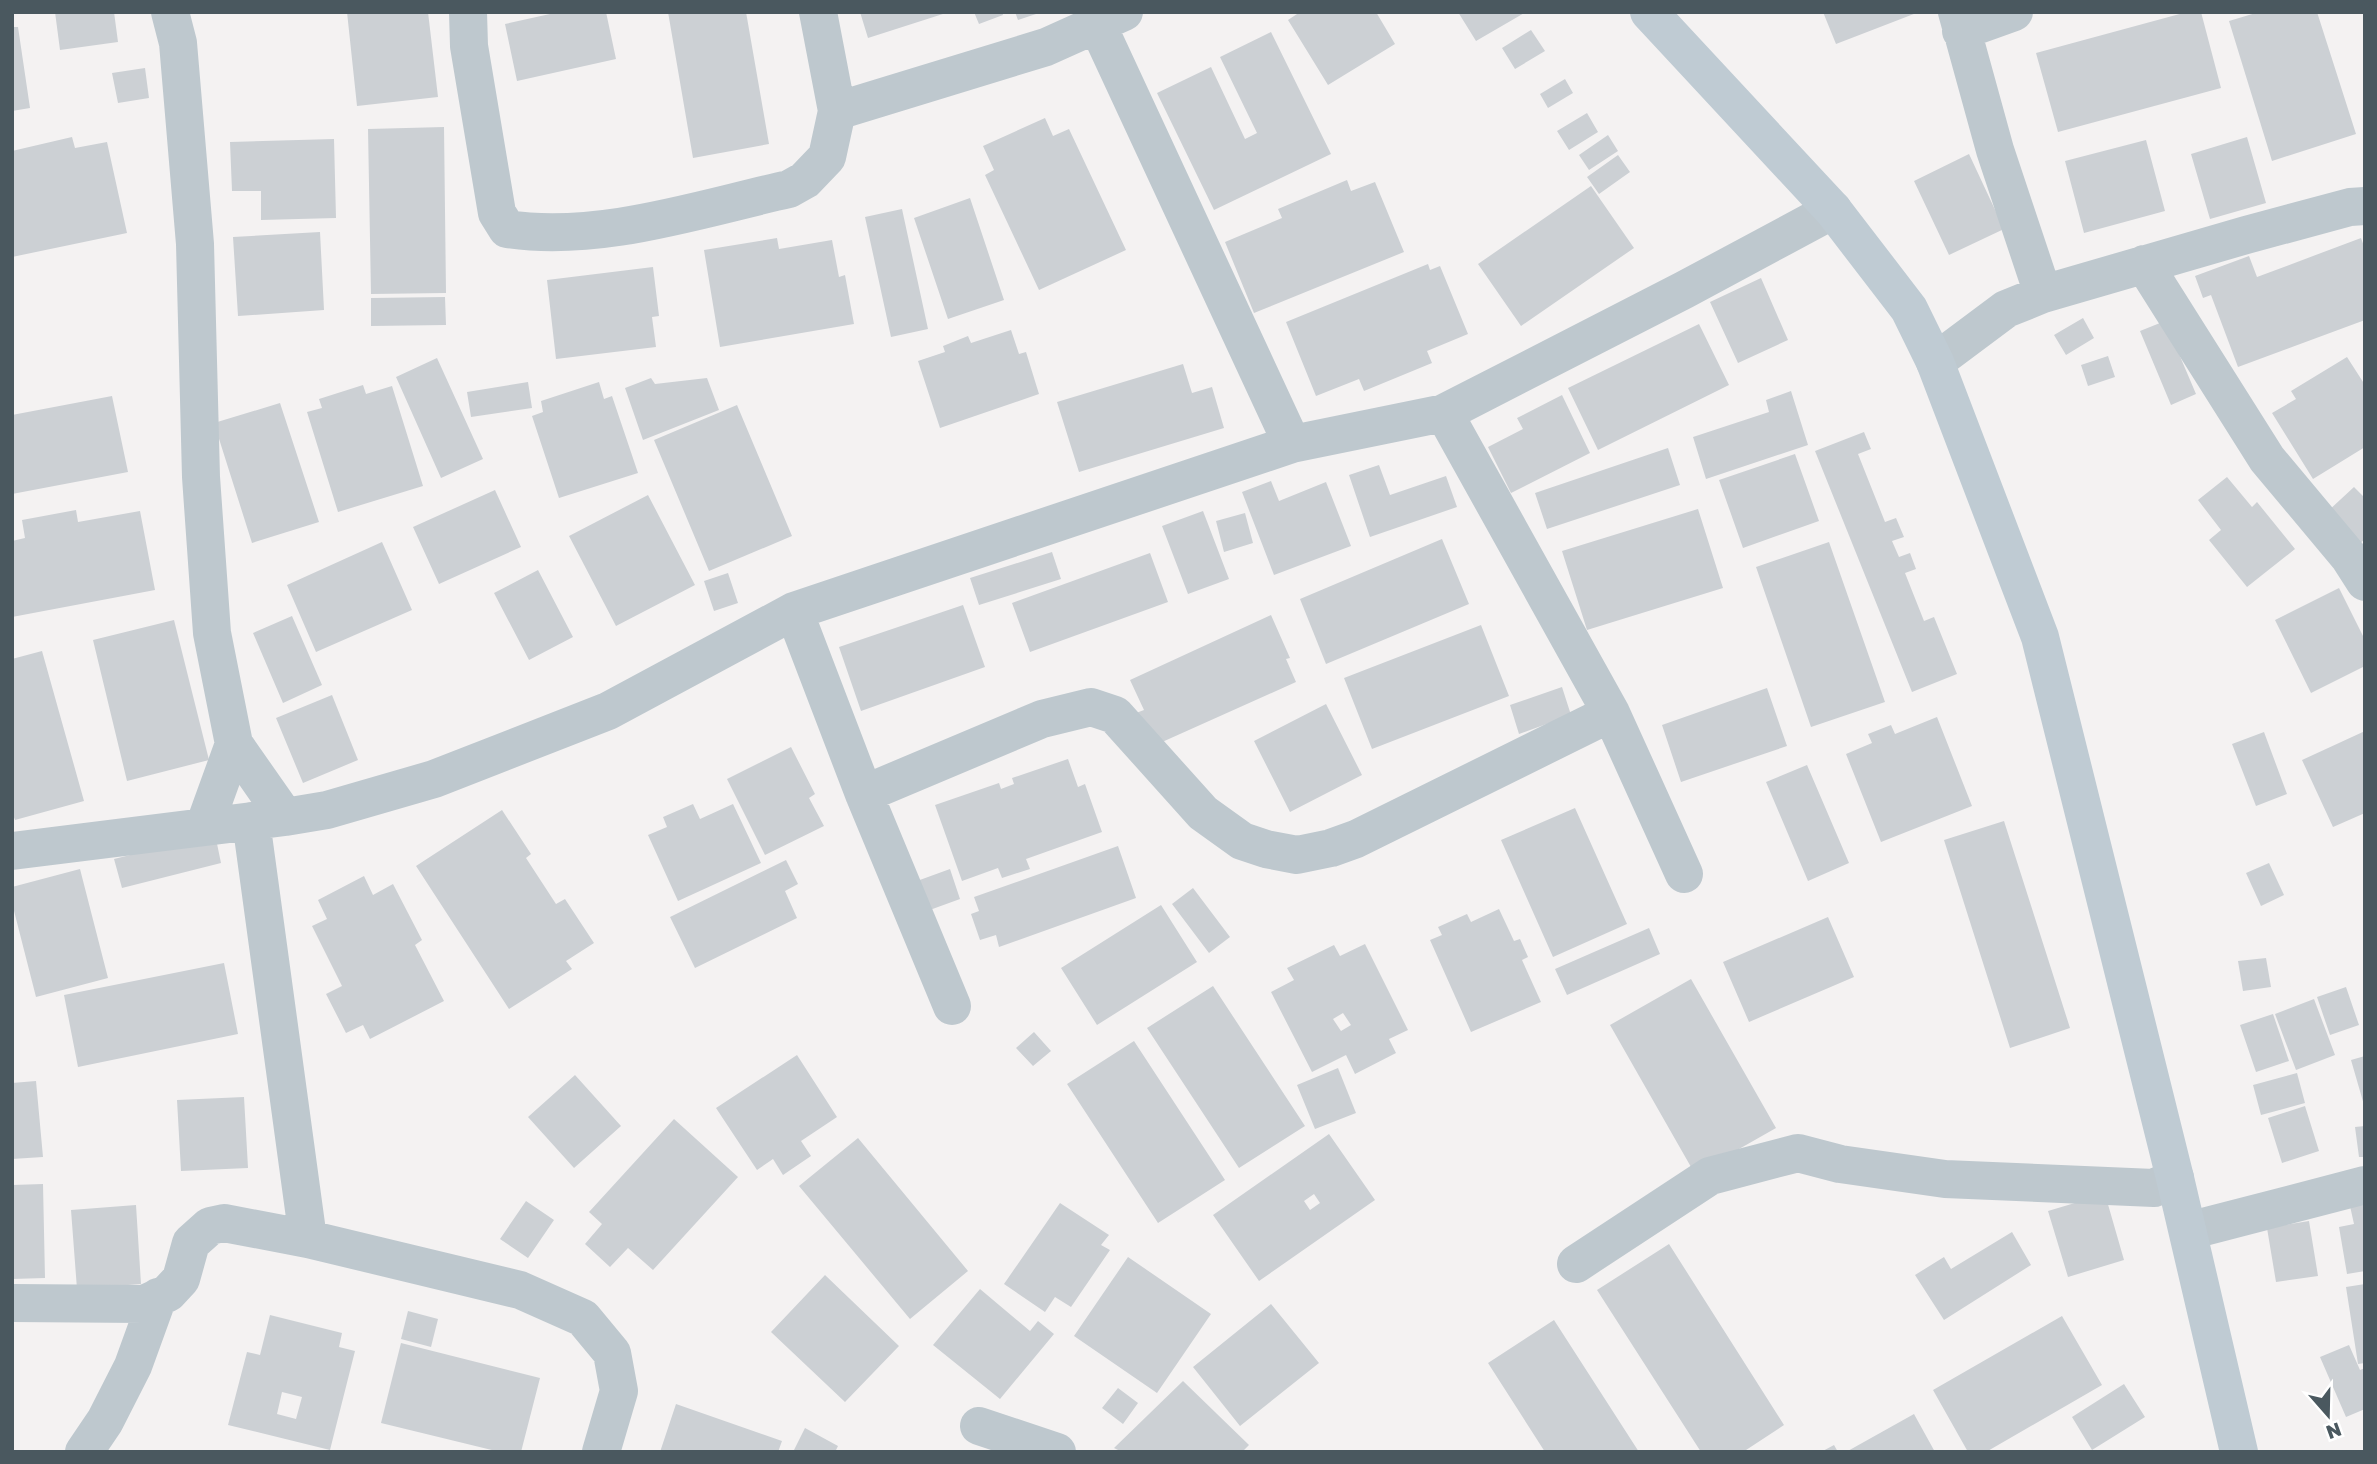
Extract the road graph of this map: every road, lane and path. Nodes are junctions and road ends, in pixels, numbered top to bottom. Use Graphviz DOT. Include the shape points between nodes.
graph roads {
  1 [pos="170,12"];
  2 [pos="468,12"];
  3 [pos="818,12"];
  4 [pos="1649,12"];
  5 [pos="2014,12"];
  6 [pos="1111,18"];
  7 [pos="1959,22"];
  8 [pos="837,111"];
  9 [pos="2365,206"];
  10 [pos="1833,210"];
  11 [pos="2144,264"];
  12 [pos="2043,294"];
  13 [pos="1935,362"];
  14 [pos="1444,413"];
  15 [pos="1292,444"];
  16 [pos="2365,582"];
  17 [pos="794,611"];
  18 [pos="1611,713"];
  19 [pos="234,744"];
  20 [pos="864,794"];
  21 [pos="268,819"];
  22 [pos="204,827"];
  23 [pos="12,851"];
  24 [pos="1684,874"];
  25 [pos="952,1006"];
  26 [pos="2175,1178"];
  27 [pos="2365,1185"];
  28 [pos="2188,1231"];
  29 [pos="308,1239"];
  30 [pos="1576,1264"];
  31 [pos="158,1297"];
  32 [pos="12,1303"];
  33 [pos="979,1426"];
  34 [pos="84,1452"];
  35 [pos="601,1452"];
  36 [pos="1057,1452"];
  37 [pos="2239,1452"];
  1 -- 19 [label="street" via="178,43 195,244 201,477 212,633"];
  2 -- 8 [label="street" via="469,46 497,213 507,229 538,234 603,231 789,189 827,157"];
  3 -- 8 [label="street"];
  4 -- 10 [label="street"];
  5 -- 7 [label="street"];
  6 -- 8 [label="street" via="1046,47"];
  6 -- 15 [label="street"];
  7 -- 12 [label="street"];
  9 -- 11 [label="street"];
  10 -- 13 [label="street" via="1909,309"];
  10 -- 14 [label="street"];
  11 -- 12 [label="street"];
  11 -- 16 [label="street" via="2267,459"];
  12 -- 13 [label="street" via="2006,309"];
  13 -- 26 [label="street" via="2040,637"];
  14 -- 15 [label="street"];
  14 -- 18 [label="street"];
  15 -- 17 [label="street"];
  17 -- 20 [label="street"];
  17 -- 21 [label="street" via="608,711 433,779 327,810"];
  18 -- 20 [label="street" via="1356,839 1297,855 1242,841 1203,813 1115,715 1091,706 1042,719"];
  18 -- 24 [label="street"];
  19 -- 21 [label="street"];
  19 -- 22 [label="street"];
  20 -- 25 [label="street"];
  21 -- 22 [label="street"];
  21 -- 29 [label="street"];
  22 -- 23 [label="street"];
  26 -- 28 [label="street"];
  26 -- 30 [label="street" via="2154,1188 1945,1179 1840,1164 1798,1153 1710,1176"];
  27 -- 28 [label="street"];
  28 -- 37 [label="street"];
  29 -- 31 [label="street" via="224,1223 210,1226 191,1243 181,1279"];
  29 -- 35 [label="street" via="520,1290 583,1318 612,1353 619,1391"];
  31 -- 32 [label="street" via="144,1304"];
  31 -- 34 [label="street" via="133,1366"];
  33 -- 36 [label="street"];
}
